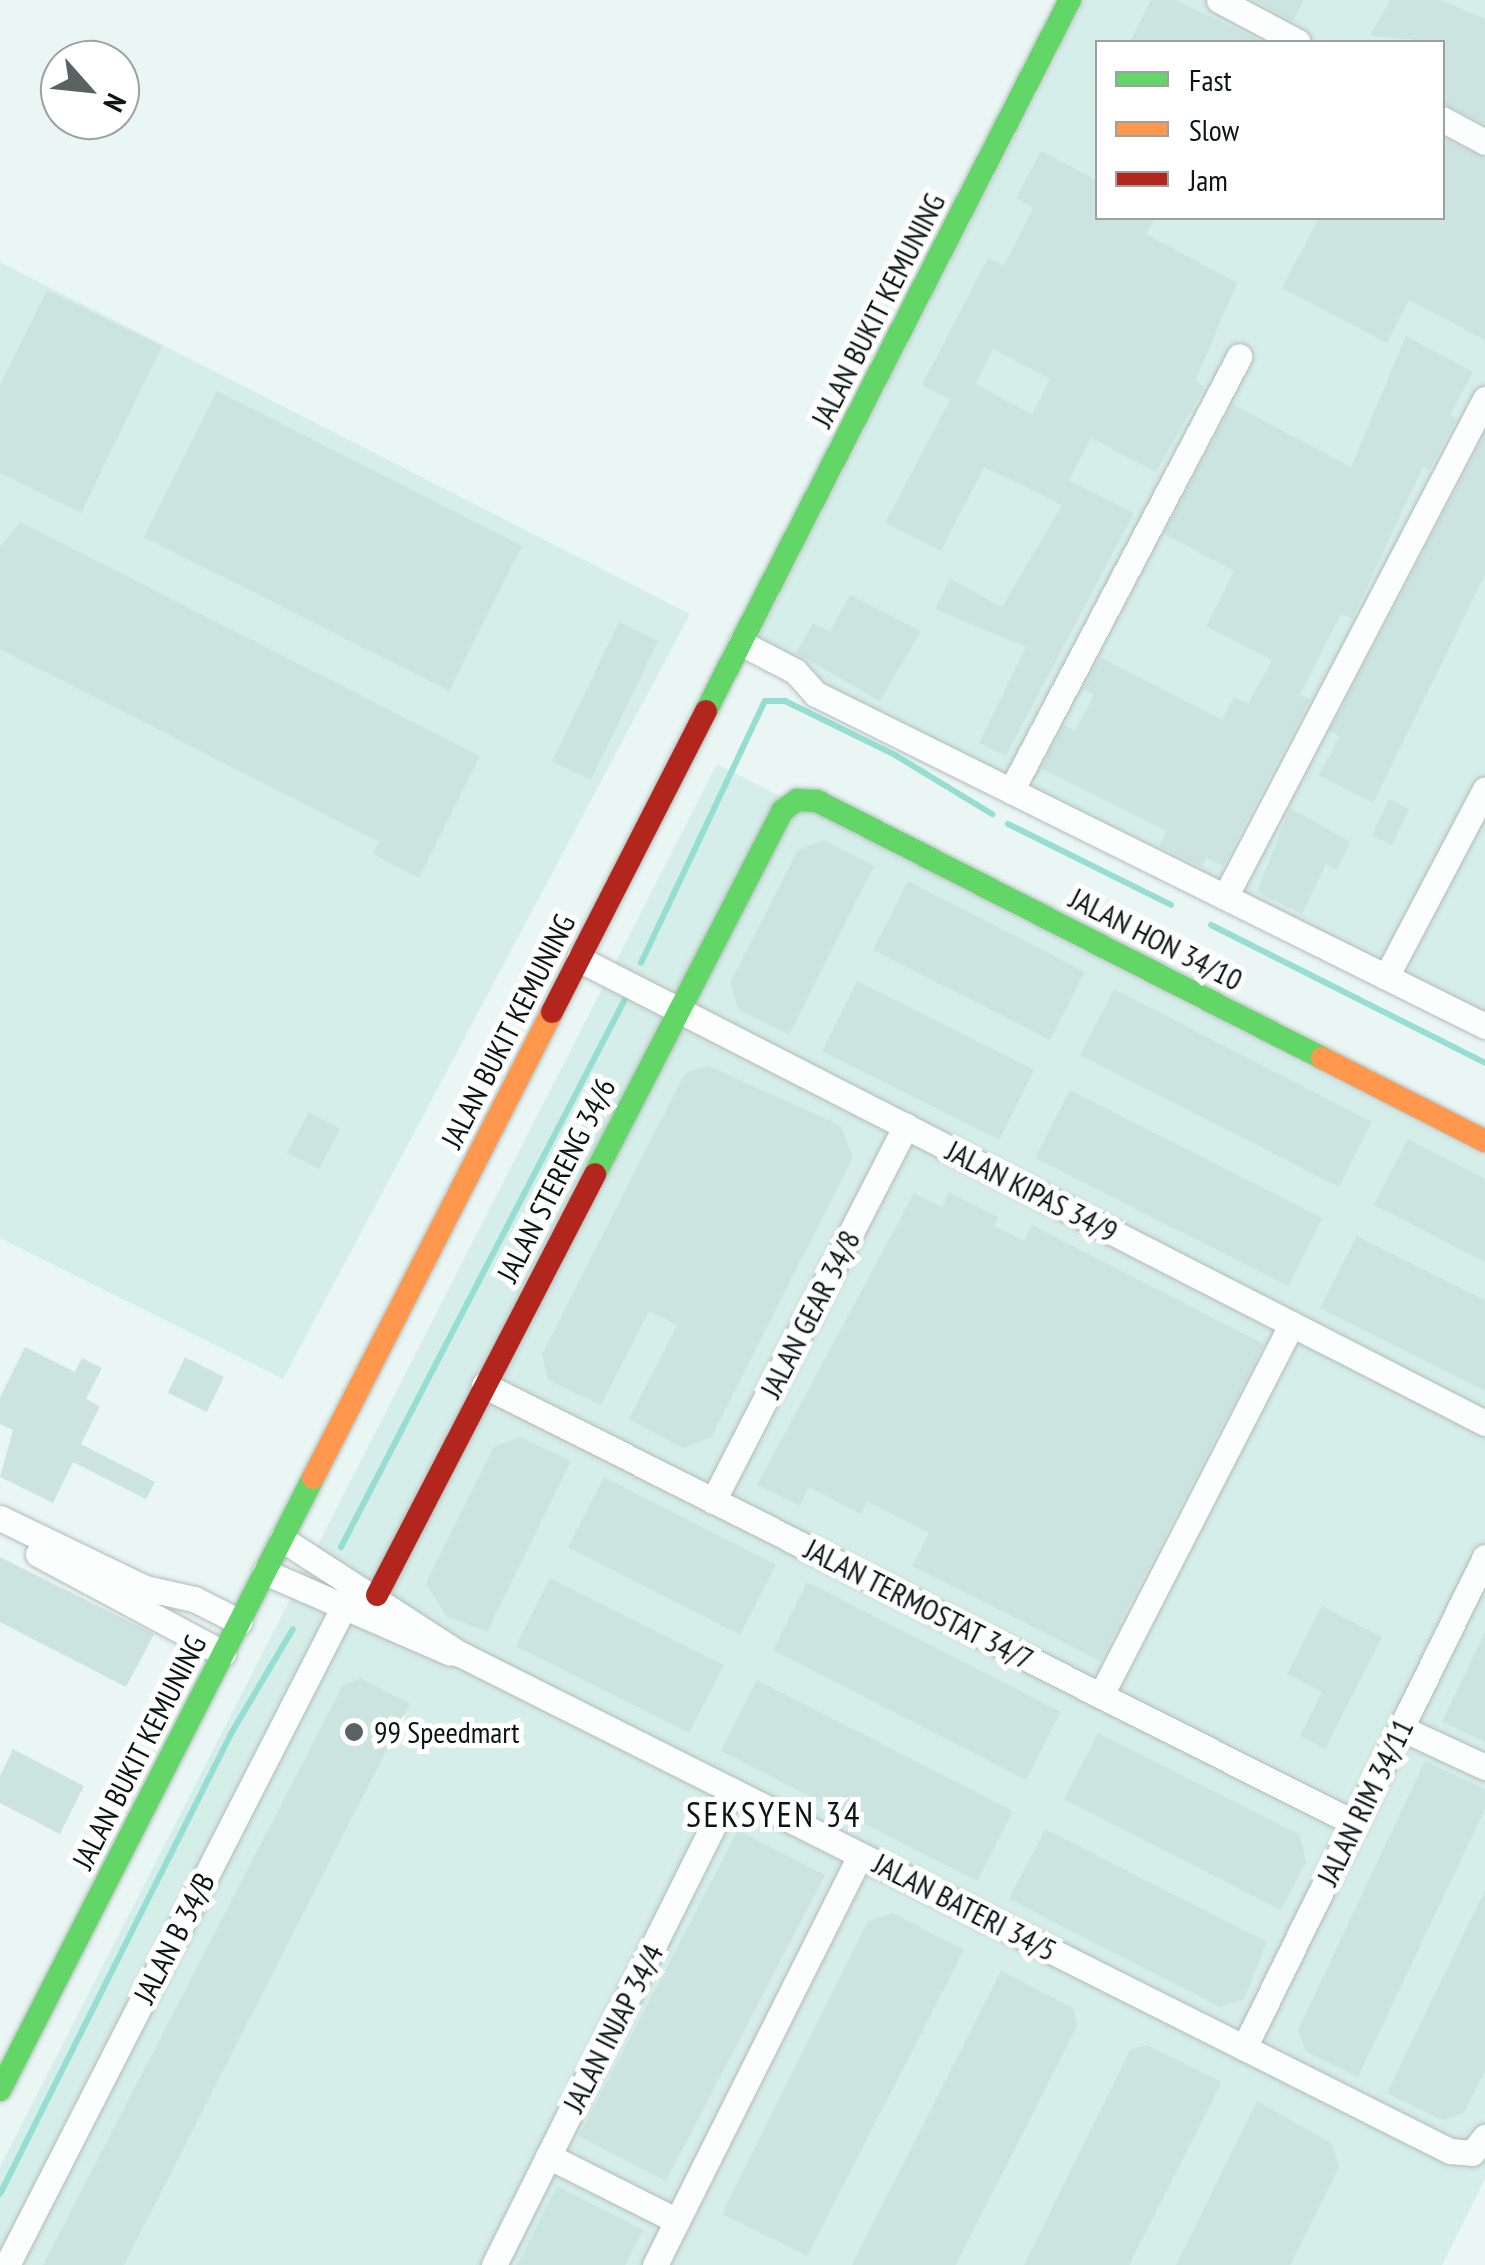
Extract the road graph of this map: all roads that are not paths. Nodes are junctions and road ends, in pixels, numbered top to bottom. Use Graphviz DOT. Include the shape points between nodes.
graph roads {
  1 [pos="1070,0"];
  2 [pos="1219,0"];
  3 [pos="1294,40"];
  4 [pos="1445,121"];
  5 [pos="1485,142"];
  6 [pos="1239,356"];
  7 [pos="1485,399"];
  8 [pos="741,643"];
  9 [pos="1485,789"];
  10 [pos="1012,791"];
  11 [pos="796,800"];
  12 [pos="1225,897"];
  13 [pos="579,958"];
  14 [pos="1386,978"];
  15 [pos="678,1009"];
  16 [pos="1485,1026"];
  17 [pos="906,1126"];
  18 [pos="1485,1141"];
  19 [pos="1292,1324"];
  20 [pos="484,1385"];
  21 [pos="1485,1423"];
  22 [pos="713,1501"];
  23 [pos="0,1518"];
  24 [pos="0,1534"];
  25 [pos="282,1540"];
  26 [pos="1485,1557"];
  27 [pos="265,1572"];
  28 [pos="378,1595"];
  29 [pos="342,1610"];
  30 [pos="240,1622"];
  31 [pos="224,1653"];
  32 [pos="460,1654"];
  33 [pos="1101,1695"];
  34 [pos="1401,1728"];
  35 [pos="1485,1767"];
  36 [pos="731,1790"];
  37 [pos="1354,1823"];
  38 [pos="860,1855"];
  39 [pos="1244,2048"];
  40 [pos="0,2090"];
  41 [pos="1478,2145"];
  42 [pos="548,2156"];
  43 [pos="678,2220"];
  44 [pos="6,2265"];
  45 [pos="494,2265"];
  46 [pos="655,2265"];
  1 -- 8 [label="main road, JALAN BUKIT KEMUNING"];
  2 -- 3 [label="street"];
  4 -- 5 [label="street"];
  6 -- 10 [label="street"];
  7 -- 12 [label="street"];
  8 -- 10 [label="street" via="796,671 816,694"];
  8 -- 13 [label="main road, JALAN BUKIT KEMUNING"];
  9 -- 14 [label="street"];
  10 -- 12 [label="street"];
  11 -- 15 [label="main road, JALAN STERENG 34/6" via="782,810"];
  11 -- 18 [label="main road, JALAN HON 34/10" via="817,802 908,846"];
  12 -- 14 [label="street"];
  13 -- 15 [label="street, JALAN KIPAS 34/9"];
  13 -- 25 [label="main road, JALAN BUKIT KEMUNING"];
  14 -- 16 [label="street"];
  15 -- 17 [label="street, JALAN KIPAS 34/9"];
  15 -- 20 [label="main road, JALAN STERENG 34/6"];
  17 -- 19 [label="street, JALAN KIPAS 34/9"];
  17 -- 22 [label="street, JALAN GEAR 34/8"];
  19 -- 21 [label="street, JALAN KIPAS 34/9"];
  19 -- 33 [label="street"];
  20 -- 22 [label="street, JALAN TERMOSTAT 34/7"];
  20 -- 28 [label="main road, JALAN STERENG 34/6"];
  22 -- 33 [label="street, JALAN TERMOSTAT 34/7"];
  23 -- 30 [label="street" via="145,1588 194,1599"];
  24 -- 31 [label="street"];
  25 -- 27 [label="main road, JALAN BUKIT KEMUNING"];
  25 -- 28 [label="street"];
  26 -- 34 [label="street, JALAN RIM 34/11"];
  27 -- 29 [label="street"];
  27 -- 30 [label="main road, JALAN BUKIT KEMUNING"];
  28 -- 32 [label="street"];
  29 -- 32 [label="street"];
  29 -- 44 [label="street, JALAN B 34/B"];
  30 -- 31 [label="main road, JALAN BUKIT KEMUNING"];
  31 -- 40 [label="main road, JALAN BUKIT KEMUNING"];
  32 -- 36 [label="street, JALAN BATERI 34/5"];
  33 -- 37 [label="street, JALAN TERMOSTAT 34/7"];
  34 -- 35 [label="street"];
  34 -- 37 [label="street, JALAN RIM 34/11"];
  36 -- 38 [label="street, JALAN BATERI 34/5"];
  36 -- 42 [label="street, JALAN INJAP 34/4"];
  37 -- 39 [label="street, JALAN RIM 34/11"];
  38 -- 39 [label="street, JALAN BATERI 34/5"];
  38 -- 43 [label="street"];
  39 -- 41 [label="street, JALAN BATERI 34/5" via="1450,2151"];
  42 -- 43 [label="street"];
  42 -- 45 [label="street, JALAN INJAP 34/4"];
  43 -- 46 [label="street"];
}
